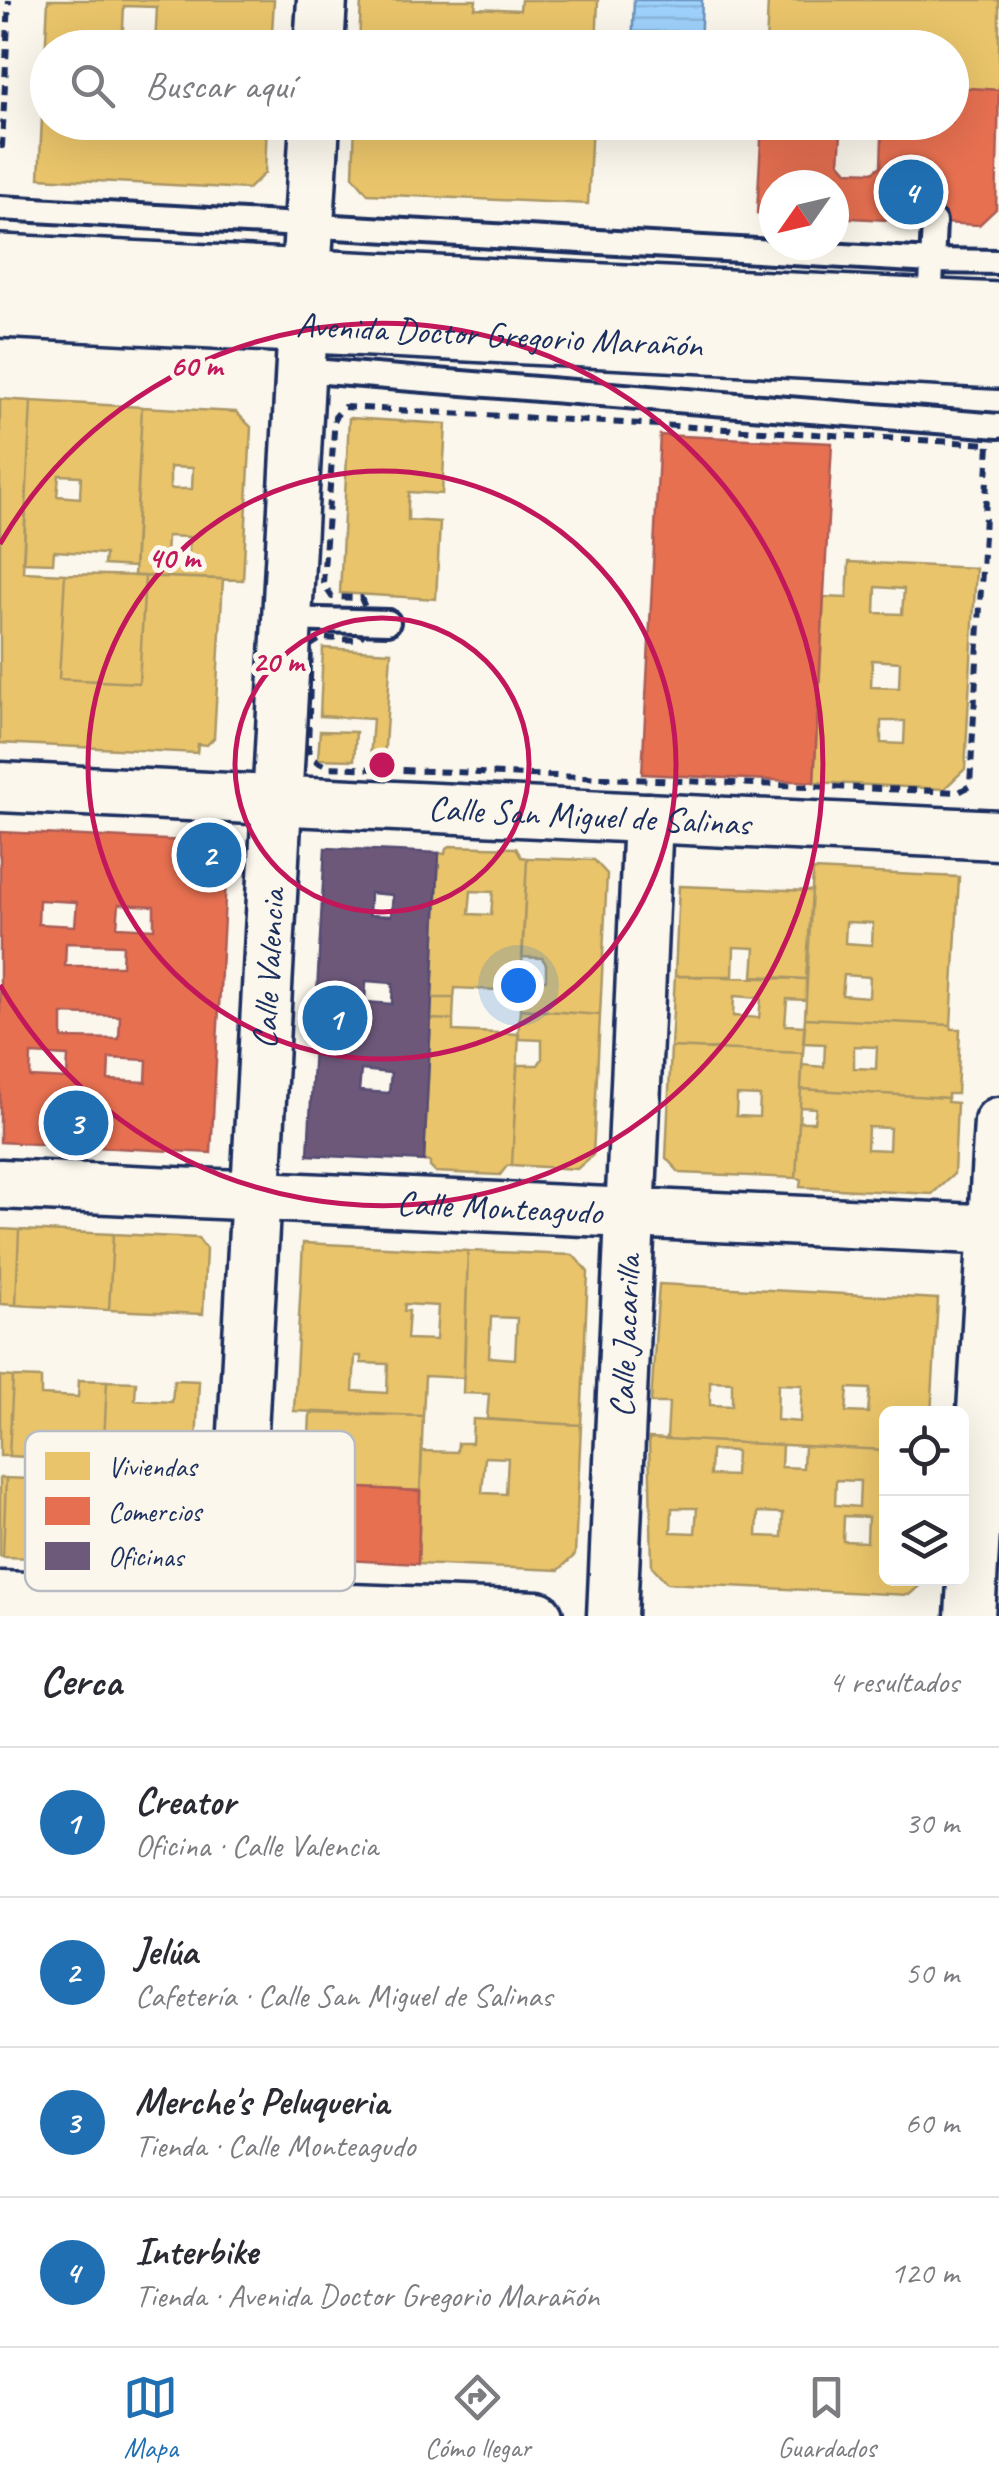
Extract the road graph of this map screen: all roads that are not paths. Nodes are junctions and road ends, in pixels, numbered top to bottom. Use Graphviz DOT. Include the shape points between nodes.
graph roads {
  1 [pos="322,0"];
  2 [pos="320,30"];
  3 [pos="313,140"];
  4 [pos="0,208"];
  5 [pos="934,222"];
  6 [pos="999,262"];
  7 [pos="0,263"];
  8 [pos="931,284"];
  9 [pos="304,300"];
  10 [pos="0,309"];
  11 [pos="999,311"];
  12 [pos="999,360"];
  13 [pos="999,426"];
  14 [pos="287,619"];
  15 [pos="388,622"];
  16 [pos="0,787"];
  17 [pos="277,800"];
  18 [pos="648,818"];
  19 [pos="999,835"];
  20 [pos="999,1122"];
  21 [pos="0,1184"];
  22 [pos="256,1196"];
  23 [pos="630,1212"];
  24 [pos="996,1230"];
  25 [pos="244,1431"];
  26 [pos="0,1596"];
  27 [pos="234,1611"];
  28 [pos="538,1616"];
  29 [pos="612,1616"];
  30 [pos="970,1616"];
  1 -- 2 [label="street"];
  3 -- 9 [label="street, Calle Valencia"];
  4 -- 9 [label="lane"];
  5 -- 8 [label="lane"];
  6 -- 8 [label="lane"];
  7 -- 9 [label="street, Avenida Doctor Gregorio Marañón"];
  8 -- 9 [label="street, Avenida Doctor Gregorio Marañón"];
  8 -- 11 [label="street, Avenida Doctor Gregorio Marañón"];
  9 -- 10 [label="street, Avenida Doctor Gregorio Marañón"];
  9 -- 12 [label="street, Avenida Doctor Gregorio Marañón"];
  9 -- 13 [label="lane"];
  9 -- 14 [label="street, Calle Valencia"];
  14 -- 15 [label="lane"];
  14 -- 17 [label="street, Calle Valencia"];
  16 -- 17 [label="street, Calle San Miguel de Salinas"];
  17 -- 18 [label="street, Calle San Miguel de Salinas"];
  17 -- 22 [label="street, Calle Valencia"];
  18 -- 19 [label="street, Calle San Miguel de Salinas"];
  18 -- 23 [label="street, Calle Jacarilla"];
  20 -- 24 [label="street"];
  21 -- 22 [label="street, Calle Monteagudo"];
  22 -- 23 [label="street, Calle Monteagudo"];
  22 -- 25 [label="street, Calle Valencia"];
  23 -- 24 [label="street, Calle Monteagudo"];
  23 -- 29 [label="street, Calle Jacarilla"];
  24 -- 30 [label="street"];
  26 -- 27 [label="street"];
  27 -- 28 [label="street"];
}
